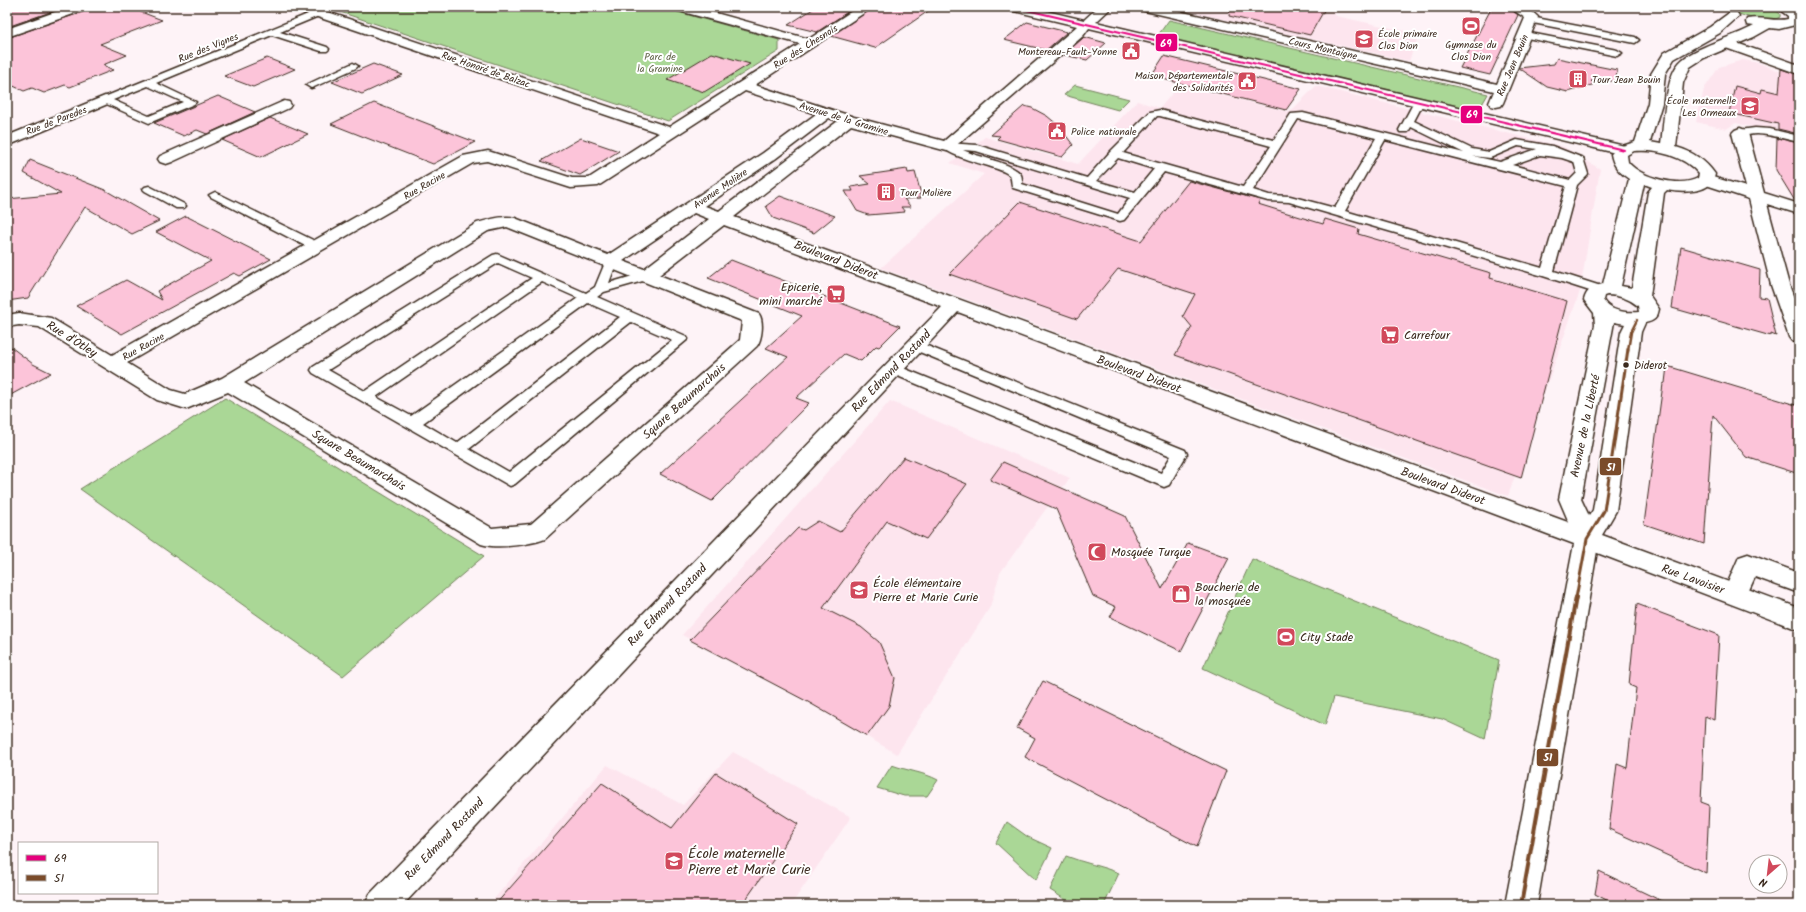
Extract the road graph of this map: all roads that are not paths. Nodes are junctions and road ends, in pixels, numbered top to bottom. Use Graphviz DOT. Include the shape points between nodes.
graph roads {
  1 [pos="81,7"];
  2 [pos="301,7"];
  3 [pos="680,7"];
  4 [pos="866,7"];
  5 [pos="1014,7"];
  6 [pos="1106,7"];
  7 [pos="1145,7"];
  8 [pos="1782,7"];
  9 [pos="1720,8"];
  10 [pos="318,13"];
  11 [pos="1524,13"];
  12 [pos="1733,16"];
  13 [pos="1797,16"];
  14 [pos="1767,24"];
  15 [pos="1085,25"];
  16 [pos="7,32"];
  17 [pos="273,32"];
  18 [pos="1525,35"];
  19 [pos="1634,40"];
  20 [pos="810,43"];
  21 [pos="1728,44"];
  22 [pos="324,50"];
  23 [pos="1617,53"];
  24 [pos="353,66"];
  25 [pos="1799,70"];
  26 [pos="148,83"];
  27 [pos="311,85"];
  28 [pos="744,86"];
  29 [pos="1502,89"];
  30 [pos="105,100"];
  31 [pos="1419,102"];
  32 [pos="284,105"];
  33 [pos="827,113"];
  34 [pos="1490,118"];
  35 [pos="849,120"];
  36 [pos="1409,122"];
  37 [pos="670,132"];
  38 [pos="1740,133"];
  39 [pos="1382,136"];
  40 [pos="1799,139"];
  41 [pos="7,140"];
  42 [pos="1399,140"];
  43 [pos="1517,143"];
  44 [pos="1277,144"];
  45 [pos="947,146"];
  46 [pos="1641,146"];
  47 [pos="1624,150"];
  48 [pos="1668,150"];
  49 [pos="1469,152"];
  50 [pos="1114,154"];
  51 [pos="1564,155"];
  52 [pos="1490,156"];
  53 [pos="166,159"];
  54 [pos="1515,161"];
  55 [pos="1500,166"];
  56 [pos="1161,168"];
  57 [pos="1638,176"];
  58 [pos="1706,180"];
  59 [pos="1089,182"];
  60 [pos="1572,184"];
  61 [pos="1662,184"];
  62 [pos="149,190"];
  63 [pos="1246,192"];
  64 [pos="215,195"];
  65 [pos="1757,196"];
  66 [pos="1138,197"];
  67 [pos="180,206"];
  68 [pos="692,207"];
  69 [pos="1799,209"];
  70 [pos="1338,213"];
  71 [pos="723,217"];
  72 [pos="317,247"];
  73 [pos="612,261"];
  74 [pos="1547,273"];
  75 [pos="646,276"];
  76 [pos="542,277"];
  77 [pos="1780,285"];
  78 [pos="600,289"];
  79 [pos="1605,290"];
  80 [pos="1799,290"];
  81 [pos="588,297"];
  82 [pos="1640,298"];
  83 [pos="954,305"];
  84 [pos="1603,311"];
  85 [pos="630,316"];
  86 [pos="7,320"];
  87 [pos="1637,320"];
  88 [pos="1799,337"];
  89 [pos="915,346"];
  90 [pos="111,364"];
  91 [pos="893,369"];
  92 [pos="229,383"];
  93 [pos="366,397"];
  94 [pos="412,423"];
  95 [pos="458,450"];
  96 [pos="1587,539"];
  97 [pos="1799,583"];
  98 [pos="1735,594"];
  99 [pos="1799,619"];
  100 [pos="381,905"];
  101 [pos="1521,905"];
  1 -- 16 [label="street"];
  2 -- 10 [label="street, Rue Honoré de Balzac"];
  3 -- 20 [label="street"];
  4 -- 20 [label="street, Rue des Chesnois"];
  5 -- 15 [label="street"];
  6 -- 15 [label="street"];
  7 -- 29 [label="street, Cours Montaigne"];
  8 -- 13 [label="street"];
  9 -- 12 [label="street"];
  10 -- 17 [label="lane, Rue des Vignes"];
  10 -- 37 [label="street, Rue Honoré de Balzac"];
  11 -- 18 [label="street, Rue Jean Bouin"];
  11 -- 19 [label="lane"];
  12 -- 14 [label="street"];
  12 -- 46 [label="street" via="1715,30 1669,56 1658,74 1655,104"];
  13 -- 14 [label="street" via="1789,24"];
  14 -- 21 [label="street"];
  15 -- 31 [label="street"];
  15 -- 45 [label="street"];
  17 -- 22 [label="lane"];
  17 -- 26 [label="lane, Rue des Vignes"];
  18 -- 23 [label="lane"];
  18 -- 29 [label="street, Rue Jean Bouin"];
  20 -- 28 [label="street, Rue des Chesnois"];
  21 -- 25 [label="street"];
  21 -- 48 [label="street" via="1699,55 1684,65 1676,82"];
  24 -- 27 [label="lane"];
  26 -- 30 [label="lane, Rue des Vignes"];
  26 -- 30 [label="lane" via="191,102 149,120"];
  28 -- 33 [label="street, Avenue de la Gramine"];
  28 -- 37 [label="street, Rue Racine"];
  29 -- 34 [label="street, Rue Jean Bouin"];
  30 -- 41 [label="street, Rue de Paredes"];
  31 -- 34 [label="street"];
  31 -- 36 [label="lane"];
  32 -- 53 [label="street"];
  33 -- 35 [label="street, Avenue de la Gramine"];
  33 -- 68 [label="street, Avenue Molière" via="769,156"];
  34 -- 47 [label="street"];
  35 -- 45 [label="street, Avenue de la Gramine"];
  35 -- 71 [label="street, Avenue Molière"];
  36 -- 42 [label="lane"];
  36 -- 49 [label="lane"];
  37 -- 72 [label="street, Rue Racine" via="592,183 571,183 488,156 469,159"];
  38 -- 40 [label="lane" via="1769,131"];
  38 -- 65 [label="street"];
  39 -- 42 [label="lane"];
  39 -- 44 [label="lane" via="1295,116"];
  39 -- 70 [label="lane"];
  42 -- 55 [label="lane"];
  43 -- 49 [label="lane" via="1494,144"];
  43 -- 51 [label="lane" via="1548,148"];
  43 -- 52 [label="lane"];
  44 -- 50 [label="lane" via="1160,113 1154,114"];
  44 -- 63 [label="lane"];
  45 -- 59 [label="lane" via="977,148"];
  45 -- 66 [label="lane" via="968,157 1009,170 1016,176 1017,186 1120,218"];
  46 -- 47 [label="street"];
  46 -- 48 [label="street"];
  47 -- 57 [label="street" via="1618,159"];
  48 -- 58 [label="street" via="1694,161 1703,168 1707,174"];
  49 -- 52 [label="lane"];
  50 -- 56 [label="lane"];
  50 -- 59 [label="lane"];
  51 -- 54 [label="lane" via="1539,152"];
  51 -- 60 [label="lane" via="1579,160 1583,174"];
  52 -- 54 [label="lane"];
  54 -- 55 [label="lane"];
  55 -- 60 [label="lane"];
  56 -- 63 [label="lane"];
  56 -- 66 [label="lane"];
  57 -- 61 [label="street"];
  57 -- 79 [label="street"];
  58 -- 61 [label="street" via="1690,187"];
  58 -- 65 [label="street"];
  59 -- 66 [label="lane"];
  60 -- 74 [label="lane"];
  61 -- 82 [label="street" via="1656,192"];
  62 -- 67 [label="lane"];
  63 -- 70 [label="lane"];
  64 -- 72 [label="lane"];
  65 -- 69 [label="street"];
  65 -- 77 [label="street"];
  68 -- 71 [label="street, Boulevard Diderot"];
  68 -- 73 [label="street, Avenue Molière"];
  70 -- 74 [label="lane"];
  71 -- 75 [label="street, Avenue Molière"];
  71 -- 83 [label="street, Boulevard Diderot"];
  72 -- 90 [label="street, Rue Racine"];
  73 -- 75 [label="street, Square Beaumarchais"];
  73 -- 78 [label="lane"];
  73 -- 92 [label="street, Square Beaumarchais" via="509,222 482,227"];
  74 -- 79 [label="lane"];
  75 -- 78 [label="lane"];
  75 -- 92 [label="street, Square Beaumarchais" via="752,318 750,342 537,533 489,537"];
  76 -- 81 [label="lane"];
  76 -- 93 [label="lane"];
  76 -- 93 [label="lane" via="497,258 318,370"];
  77 -- 80 [label="street"];
  77 -- 88 [label="street"];
  78 -- 81 [label="lane"];
  79 -- 82 [label="street" via="1626,292"];
  79 -- 84 [label="street" via="1595,293 1593,297"];
  81 -- 85 [label="lane"];
  81 -- 94 [label="lane"];
  82 -- 87 [label="street" via="1650,312 1648,316"];
  83 -- 89 [label="street, Rue Edmond Rostand"];
  83 -- 96 [label="street, Boulevard Diderot"];
  84 -- 87 [label="street" via="1620,318"];
  84 -- 96 [label="street, Avenue de la Liberté" via="1605,325 1570,499"];
  85 -- 95 [label="lane"];
  85 -- 95 [label="lane" via="681,339 510,480"];
  86 -- 90 [label="street, Rue d'Otley" via="44,322"];
  87 -- 96 [label="street" via="1631,332 1604,511"];
  89 -- 91 [label="street, Rue Edmond Rostand"];
  89 -- 91 [label="lane" via="1180,454 1164,481"];
  90 -- 92 [label="street, Rue d'Otley" via="164,395 186,402"];
  91 -- 100 [label="street, Rue Edmond Rostand"];
  93 -- 94 [label="lane"];
  94 -- 95 [label="lane"];
  96 -- 98 [label="street, Rue Lavoisier"];
  96 -- 101 [label="street"];
  97 -- 98 [label="street" via="1748,564"];
  98 -- 99 [label="street, Rue Lavoisier"];
}
